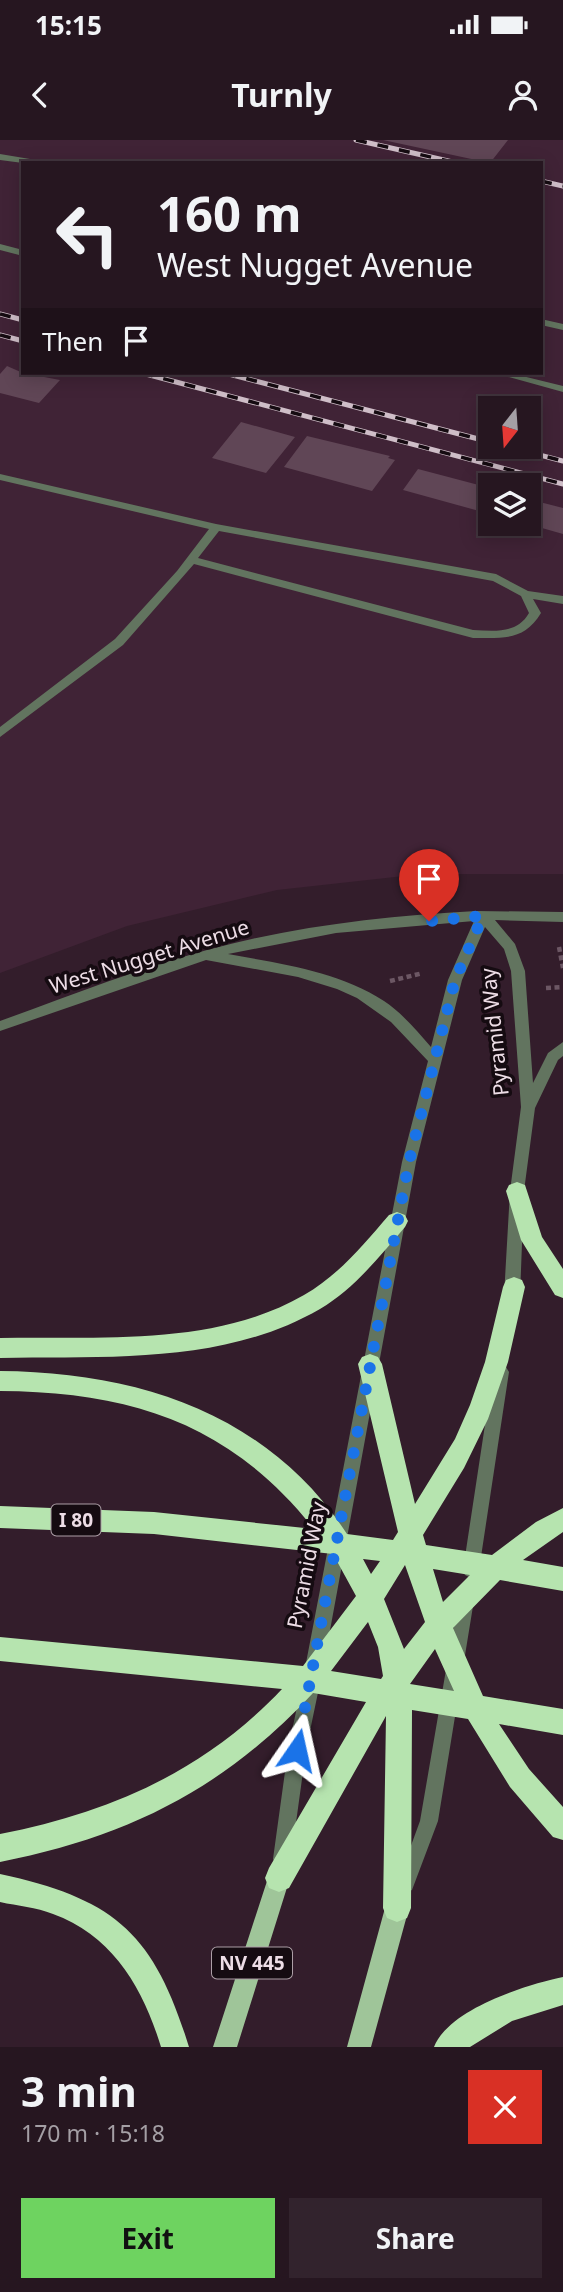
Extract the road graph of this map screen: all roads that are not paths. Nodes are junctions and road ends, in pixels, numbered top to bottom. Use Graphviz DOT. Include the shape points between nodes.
graph roads {
  1 [pos="0,157"];
  2 [pos="24,161"];
  3 [pos="0,247"];
  4 [pos="21,252"];
  5 [pos="543,322"];
  6 [pos="563,327"];
  7 [pos="507,375"];
  8 [pos="563,389"];
  9 [pos="0,477"];
  10 [pos="216,527"];
  11 [pos="191,560"];
  12 [pos="525,594"];
  13 [pos="563,600"];
  14 [pos="0,733"];
  15 [pos="483,916"];
  16 [pos="563,917"];
  17 [pos="205,956"];
  18 [pos="0,1026"];
  19 [pos="563,1047"];
  20 [pos="434,1059"];
  21 [pos="528,1107"];
  22 [pos="517,1191"];
  23 [pos="397,1222"];
  24 [pos="514,1287"];
  25 [pos="563,1288"];
  26 [pos="0,1348"];
  27 [pos="370,1364"];
  28 [pos="0,1381"];
  29 [pos="0,1517"];
  30 [pos="563,1519"];
  31 [pos="411,1534"];
  32 [pos="338,1539"];
  33 [pos="563,1579"];
  34 [pos="467,1593"];
  35 [pos="370,1596"];
  36 [pos="438,1627"];
  37 [pos="0,1649"];
  38 [pos="456,1670"];
  39 [pos="312,1674"];
  40 [pos="396,1678"];
  41 [pos="563,1722"];
  42 [pos="563,1827"];
  43 [pos="0,1848"];
  44 [pos="279,1878"];
  45 [pos="0,1888"];
  46 [pos="397,1908"];
  47 [pos="563,1991"];
  48 [pos="175,2047"];
  49 [pos="225,2047"];
  50 [pos="359,2047"];
  51 [pos="448,2047"];
  1 -- 2 [label="street"];
  3 -- 4 [label="street"];
  5 -- 6 [label="street"];
  7 -- 8 [label="street"];
  9 -- 10 [label="street"];
  10 -- 11 [label="street"];
  10 -- 12 [label="street" via="496,578"];
  11 -- 12 [label="street" via="473,634 513,634 530,625 535,613"];
  11 -- 14 [label="street" via="118,642"];
  12 -- 13 [label="street"];
  15 -- 16 [label="street, West Nugget Avenue"];
  15 -- 17 [label="street, West Nugget Avenue" via="348,928"];
  15 -- 20 [label="street, Pyramid Way / NV 445" via="455,980"];
  15 -- 21 [label="street, Pyramid Way" via="510,947 518,971"];
  17 -- 18 [label="street, West Nugget Avenue"];
  17 -- 20 [label="street" via="317,977 348,988 382,1007"];
  19 -- 21 [label="street" via="553,1057"];
  20 -- 23 [label="street, Pyramid Way / NV 445"];
  21 -- 22 [label="street, Pyramid Way"];
  22 -- 24 [label="street, Pyramid Way"];
  22 -- 25 [label="highway" via="532,1240"];
  23 -- 26 [label="highway" via="335,1288 267,1326 227,1338 187,1342"];
  23 -- 27 [label="street, Pyramid Way / NV 445"];
  24 -- 31 [label="highway" via="482,1407"];
  24 -- 34 [label="street, Pyramid Way"];
  27 -- 31 [label="highway"];
  27 -- 32 [label="street, Pyramid Way / NV 445"];
  28 -- 32 [label="highway" via="99,1386 168,1406 213,1426 285,1479"];
  29 -- 33 [label="highway, I 80" via="151,1523 446,1558"];
  30 -- 34 [label="highway" via="518,1549"];
  31 -- 35 [label="highway"];
  31 -- 36 [label="highway"];
  32 -- 35 [label="highway"];
  32 -- 39 [label="street, Pyramid Way / NV 445"];
  34 -- 36 [label="highway"];
  34 -- 38 [label="street, Pyramid Way"];
  35 -- 39 [label="highway"];
  35 -- 40 [label="highway" via="394,1659"];
  36 -- 38 [label="highway"];
  36 -- 40 [label="highway"];
  37 -- 41 [label="highway" via="291,1676"];
  38 -- 42 [label="highway" via="478,1718 524,1784"];
  38 -- 46 [label="street, Pyramid Way" via="429,1821"];
  39 -- 43 [label="highway" via="270,1721 219,1762 166,1794 110,1821 56,1838"];
  39 -- 44 [label="street, Pyramid Way / NV 445"];
  40 -- 44 [label="highway" via="352,1746"];
  40 -- 46 [label="highway" via="402,1729"];
  44 -- 49 [label="main road, Pyramid Way / NV 445"];
  45 -- 48 [label="highway" via="52,1900 102,1924 149,1976 163,2003"];
  46 -- 50 [label="main road, Pyramid Way"];
  47 -- 51 [label="highway" via="525,1999 465,2032"];
}
